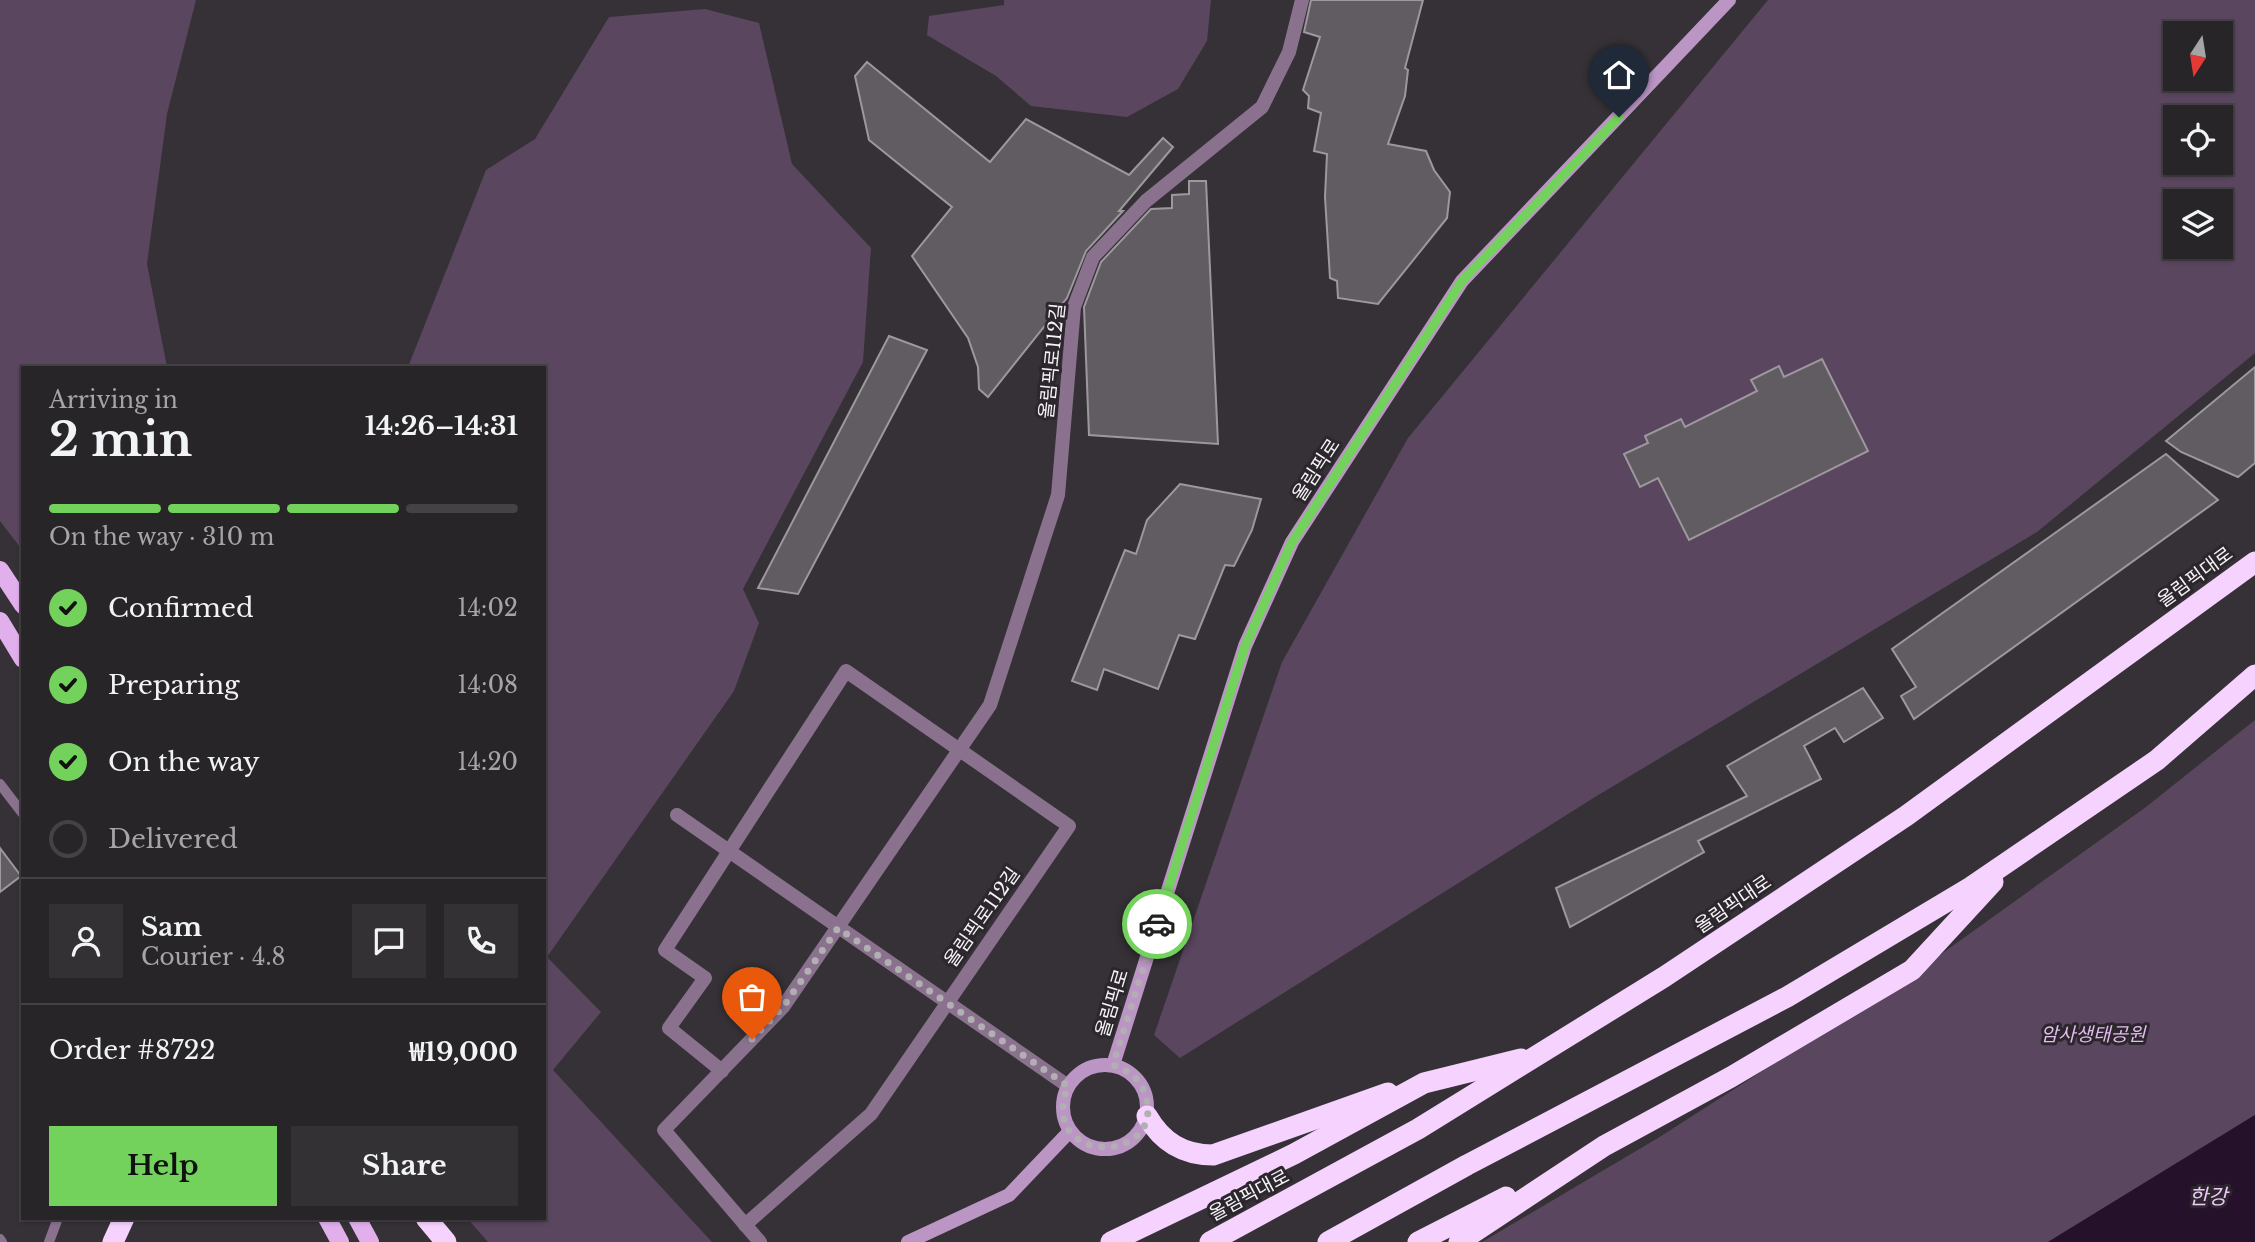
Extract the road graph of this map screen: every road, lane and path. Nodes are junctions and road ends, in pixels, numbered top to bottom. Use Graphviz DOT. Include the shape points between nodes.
graph roads {
  1 [pos="1302,0"];
  2 [pos="1729,0"];
  3 [pos="2255,562"];
  4 [pos="0,570"];
  5 [pos="21,602"];
  6 [pos="0,621"];
  7 [pos="21,656"];
  8 [pos="2255,675"];
  9 [pos="960,750"];
  10 [pos="0,784"];
  11 [pos="21,811"];
  12 [pos="677,815"];
  13 [pos="728,851"];
  14 [pos="2021,852"];
  15 [pos="838,928"];
  16 [pos="947,1001"];
  17 [pos="1540,1054"];
  18 [pos="1113,1065"];
  19 [pos="722,1071"];
  20 [pos="1424,1083"];
  21 [pos="1068,1086"];
  22 [pos="1147,1116"];
  23 [pos="1070,1131"];
  24 [pos="1604,1146"];
  25 [pos="57,1220"];
  26 [pos="123,1220"];
  27 [pos="328,1220"];
  28 [pos="358,1220"];
  29 [pos="428,1220"];
  30 [pos="746,1225"];
  31 [pos="49,1242"];
  32 [pos="113,1242"];
  33 [pos="340,1242"];
  34 [pos="370,1242"];
  35 [pos="446,1242"];
  36 [pos="760,1242"];
  37 [pos="908,1242"];
  38 [pos="1111,1242"];
  39 [pos="1210,1242"];
  40 [pos="1328,1242"];
  41 [pos="1418,1242"];
  42 [pos="1459,1242"];
  1 -- 9 [label="street, 올림픽로112길" via="1289,52 1262,107 1146,201 1093,257 1074,307 1058,495 990,705"];
  2 -- 18 [label="main road, 올림픽로" via="1462,281 1292,542 1245,646"];
  3 -- 17 [label="highway, 올림픽대로" via="1906,816"];
  4 -- 5 [label="main road"];
  6 -- 7 [label="main road"];
  8 -- 14 [label="highway" via="2157,760"];
  9 -- 13 [label="street, 올림픽로112길" via="846,671"];
  9 -- 15 [label="street, 올림픽로112길"];
  9 -- 16 [label="street, 올림픽로112길" via="1069,826"];
  10 -- 11 [label="lane"];
  12 -- 13 [label="street"];
  13 -- 15 [label="street"];
  13 -- 19 [label="street, 올림픽로112길" via="665,950 705,978 669,1028"];
  14 -- 24 [label="highway" via="1912,971"];
  14 -- 40 [label="highway" via="1787,998"];
  15 -- 16 [label="street"];
  15 -- 19 [label="street, 올림픽로112길" via="783,1007"];
  16 -- 21 [label="street"];
  16 -- 30 [label="street, 올림픽로112길" via="871,1114"];
  17 -- 20 [label="highway"];
  17 -- 39 [label="highway, 올림픽대로" via="1419,1129"];
  18 -- 21 [label="main road" via="1087,1068"];
  18 -- 22 [label="main road" via="1136,1078 1147,1102"];
  19 -- 30 [label="street, 올림픽로112길" via="664,1130"];
  20 -- 22 [label="highway" via="1366,1099 1213,1155 1194,1155 1174,1147"];
  20 -- 38 [label="highway" via="1294,1154"];
  21 -- 23 [label="main road" via="1062,1108"];
  22 -- 23 [label="main road" via="1133,1139 1108,1149 1082,1142"];
  23 -- 37 [label="main road" via="1009,1195"];
  24 -- 41 [label="highway"];
  24 -- 42 [label="highway"];
  25 -- 31 [label="lane"];
  26 -- 32 [label="highway"];
  27 -- 33 [label="main road"];
  28 -- 34 [label="main road"];
  29 -- 35 [label="highway"];
  30 -- 36 [label="street, 올림픽로112길"];
}
